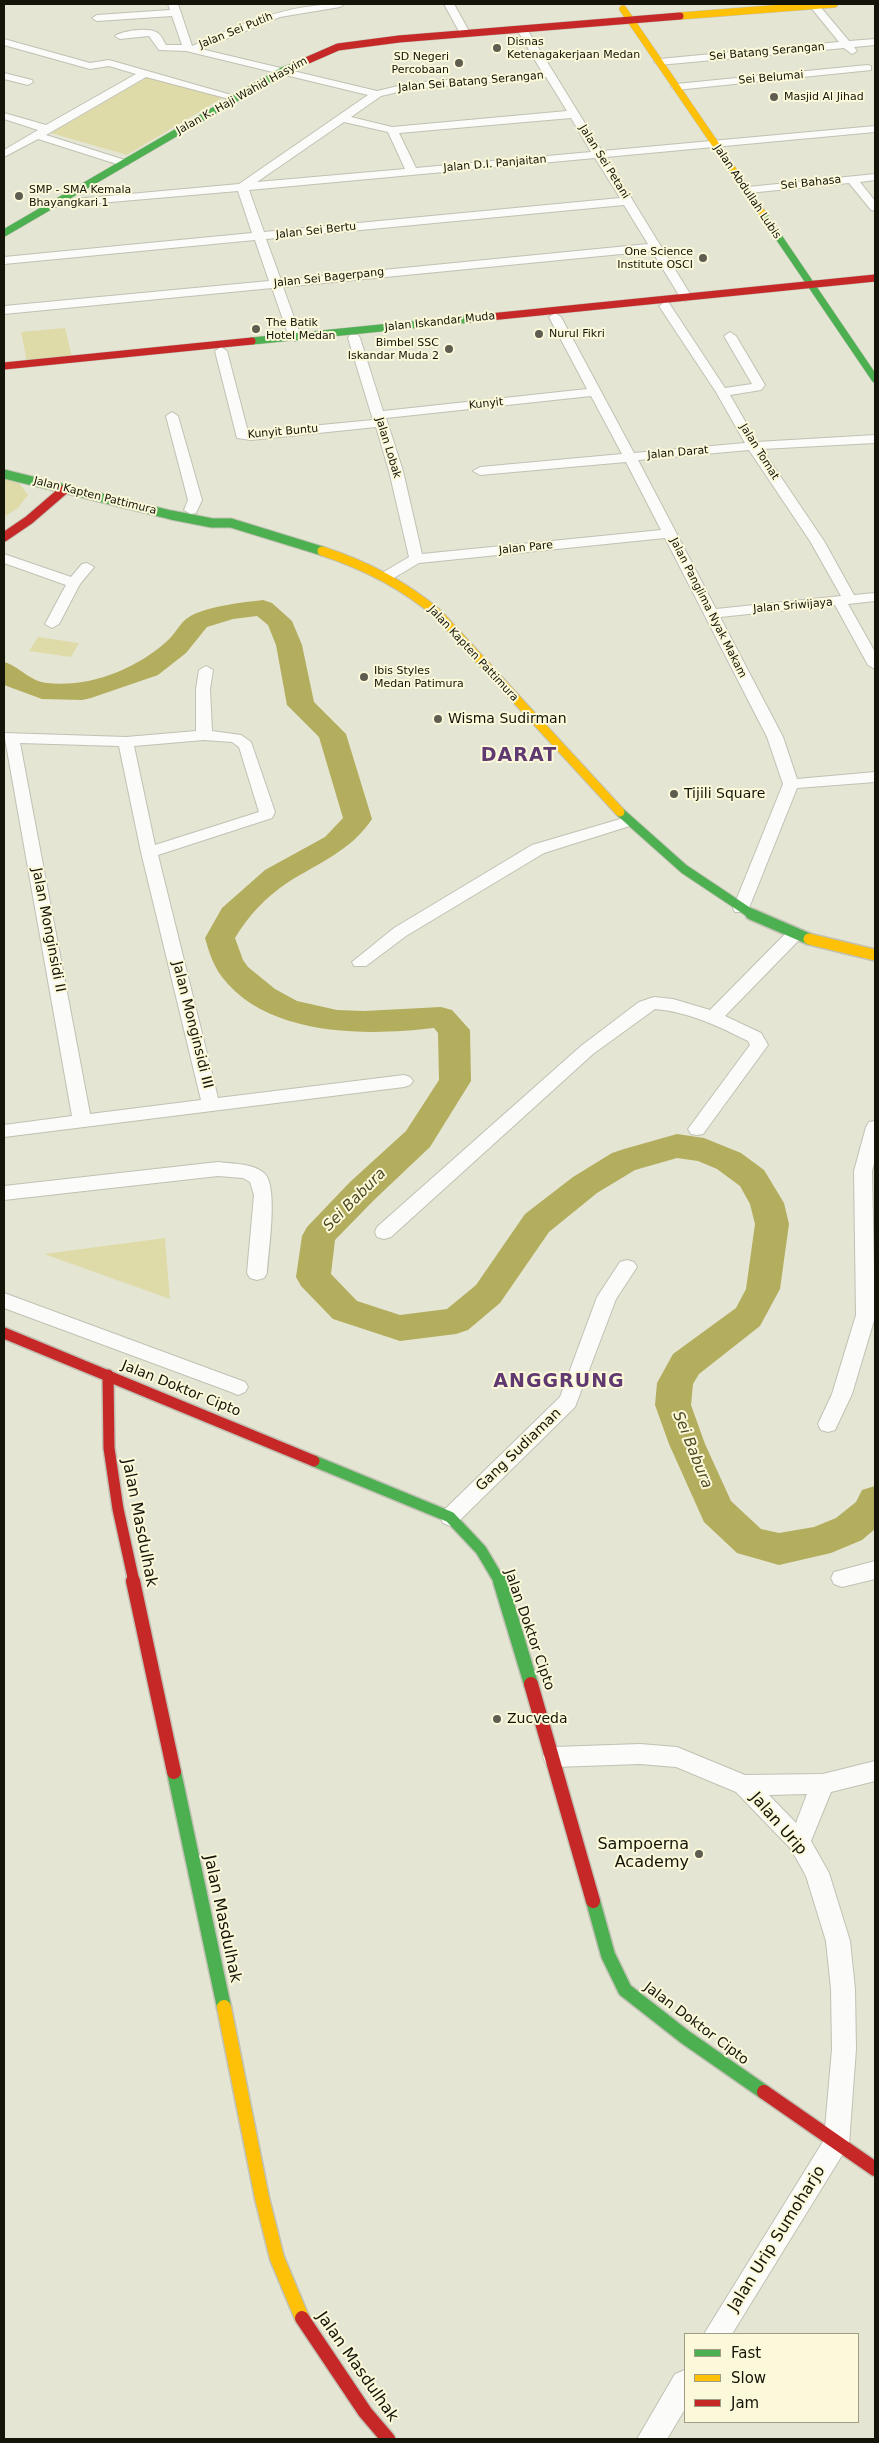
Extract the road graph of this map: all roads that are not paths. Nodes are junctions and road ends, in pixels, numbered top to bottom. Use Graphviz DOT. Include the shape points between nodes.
graph roads {
  1 [pos="273,4"];
  2 [pos="340,4"];
  3 [pos="449,4"];
  4 [pos="620,4"];
  5 [pos="834,4"];
  6 [pos="814,5"];
  7 [pos="175,9"];
  8 [pos="278,14"];
  9 [pos="97,18"];
  10 [pos="631,20"];
  11 [pos="521,28"];
  12 [pos="465,33"];
  13 [pos="120,36"];
  14 [pos="4,42"];
  15 [pos="875,42"];
  16 [pos="847,45"];
  17 [pos="190,49"];
  18 [pos="659,62"];
  19 [pos="867,68"];
  20 [pos="282,71"];
  21 [pos="145,73"];
  22 [pos="550,74"];
  23 [pos="4,76"];
  24 [pos="875,78"];
  25 [pos="28,82"];
  26 [pos="676,86"];
  27 [pos="377,94"];
  28 [pos="236,98"];
  29 [pos="574,114"];
  30 [pos="4,116"];
  31 [pos="342,118"];
  32 [pos="46,129"];
  33 [pos="875,129"];
  34 [pos="392,130"];
  35 [pos="36,135"];
  36 [pos="715,144"];
  37 [pos="4,154"];
  38 [pos="599,154"];
  39 [pos="124,163"];
  40 [pos="412,172"];
  41 [pos="875,177"];
  42 [pos="96,180"];
  43 [pos="852,180"];
  44 [pos="242,187"];
  45 [pos="748,190"];
  46 [pos="114,199"];
  47 [pos="628,201"];
  48 [pos="53,204"];
  49 [pos="875,208"];
  50 [pos="4,233"];
  51 [pos="258,237"];
  52 [pos="654,247"];
  53 [pos="4,260"];
  54 [pos="875,278"];
  55 [pos="277,284"];
  56 [pos="875,286"];
  57 [pos="813,289"];
  58 [pos="686,297"];
  59 [pos="665,306"];
  60 [pos="4,310"];
  61 [pos="553,314"];
  62 [pos="295,336"];
  63 [pos="730,336"];
  64 [pos="354,338"];
  65 [pos="221,352"];
  66 [pos="170,353"];
  67 [pos="871,365"];
  68 [pos="4,366"];
  69 [pos="4,373"];
  70 [pos="875,379"];
  71 [pos="595,392"];
  72 [pos="722,392"];
  73 [pos="172,416"];
  74 [pos="379,419"];
  75 [pos="875,439"];
  76 [pos="753,446"];
  77 [pos="630,457"];
  78 [pos="4,463"];
  79 [pos="480,471"];
  80 [pos="4,474"];
  81 [pos="65,489"];
  82 [pos="191,510"];
  83 [pos="231,523"];
  84 [pos="669,534"];
  85 [pos="4,537"];
  86 [pos="4,558"];
  87 [pos="416,559"];
  88 [pos="87,567"];
  89 [pos="388,576"];
  90 [pos="74,583"];
  91 [pos="875,598"];
  92 [pos="845,601"];
  93 [pos="711,614"];
  94 [pos="52,624"];
  95 [pos="875,665"];
  96 [pos="206,670"];
  97 [pos="204,735"];
  98 [pos="8,738"];
  99 [pos="126,742"];
  100 [pos="875,777"];
  101 [pos="791,784"];
  102 [pos="628,822"];
  103 [pos="149,852"];
  104 [pos="741,908"];
  105 [pos="796,934"];
  106 [pos="875,955"];
  107 [pos="360,962"];
  108 [pos="713,1016"];
  109 [pos="404,1081"];
  110 [pos="211,1104"];
  111 [pos="82,1122"];
  112 [pos="875,1127"];
  113 [pos="697,1129"];
  114 [pos="4,1131"];
  115 [pos="4,1193"];
  116 [pos="384,1232"];
  117 [pos="627,1267"];
  118 [pos="257,1273"];
  119 [pos="4,1300"];
  120 [pos="4,1333"];
  121 [pos="108,1375"];
  122 [pos="238,1387"];
  123 [pos="828,1424"];
  124 [pos="450,1517"];
  125 [pos="875,1570"];
  126 [pos="842,1578"];
  127 [pos="554,1757"];
  128 [pos="875,1771"];
  129 [pos="823,1784"];
  130 [pos="744,1785"];
  131 [pos="799,1842"];
  132 [pos="836,2144"];
  133 [pos="875,2169"];
  134 [pos="718,2333"];
  135 [pos="684,2386"];
  136 [pos="365,2412"];
  137 [pos="376,2439"];
  138 [pos="388,2439"];
  139 [pos="651,2439"];
  1 -- 8 [label="street"];
  2 -- 8 [label="street, Jalan Sei Putih"];
  3 -- 12 [label="street"];
  4 -- 10 [label="street, Jalan Abdullah Lubis"];
  5 -- 6 [label="street, Jalan K. Haji Wahid Hasyim"];
  6 -- 10 [label="street, Jalan K. Haji Wahid Hasyim"];
  6 -- 16 [label="street"];
  7 -- 9 [label="street"];
  7 -- 17 [label="street"];
  8 -- 17 [label="street, Jalan Sei Putih"];
  10 -- 11 [label="street, Jalan K. Haji Wahid Hasyim"];
  10 -- 18 [label="street, Jalan Abdullah Lubis"];
  11 -- 12 [label="street, Jalan K. Haji Wahid Hasyim"];
  11 -- 22 [label="street, Jalan Sei Petani"];
  12 -- 20 [label="street, Jalan K. Haji Wahid Hasyim" via="350,44"];
  13 -- 17 [label="street, Jalan Sei Putih" via="151,33 162,48"];
  14 -- 21 [label="street" via="90,66 109,63"];
  15 -- 16 [label="street, Sei Batang Serangan"];
  16 -- 18 [label="street, Sei Batang Serangan"];
  16 -- 19 [label="street"];
  17 -- 20 [label="street"];
  18 -- 26 [label="street, Jalan Abdullah Lubis"];
  19 -- 24 [label="street"];
  19 -- 26 [label="street, Sei Belumai"];
  20 -- 27 [label="street"];
  20 -- 28 [label="street, Jalan K. Haji Wahid Hasyim"];
  21 -- 28 [label="street"];
  21 -- 32 [label="street"];
  22 -- 27 [label="street, Jalan Sei Batang Serangan" via="411,86"];
  22 -- 29 [label="street, Jalan Sei Petani"];
  23 -- 25 [label="street"];
  26 -- 36 [label="street, Jalan Abdullah Lubis"];
  27 -- 31 [label="street, Jalan Sei Batang Serangan"];
  28 -- 39 [label="street, Jalan K. Haji Wahid Hasyim"];
  29 -- 34 [label="street"];
  29 -- 38 [label="street, Jalan Sei Petani"];
  30 -- 32 [label="street"];
  31 -- 34 [label="street"];
  31 -- 44 [label="street, Jalan Sei Batang Serangan"];
  32 -- 35 [label="street"];
  33 -- 36 [label="street, Jalan D.I. Panjaitan"];
  34 -- 40 [label="street"];
  35 -- 37 [label="street"];
  35 -- 39 [label="street"];
  36 -- 38 [label="street, Jalan D.I. Panjaitan"];
  36 -- 45 [label="street, Jalan Abdullah Lubis"];
  38 -- 40 [label="street, Jalan D.I. Panjaitan"];
  38 -- 47 [label="street, Jalan Sei Petani"];
  39 -- 42 [label="street, Jalan K. Haji Wahid Hasyim"];
  40 -- 44 [label="street, Jalan D.I. Panjaitan"];
  41 -- 43 [label="street, Sei Bahasa"];
  42 -- 46 [label="street" via="100,192"];
  42 -- 48 [label="street, Jalan K. Haji Wahid Hasyim"];
  43 -- 45 [label="street, Sei Bahasa"];
  43 -- 49 [label="street"];
  44 -- 46 [label="street, Jalan D.I. Panjaitan"];
  44 -- 51 [label="street"];
  45 -- 57 [label="street, Jalan Abdullah Lubis"];
  46 -- 48 [label="street, Jalan D.I. Panjaitan"];
  47 -- 51 [label="street, Jalan Sei Bertu"];
  47 -- 52 [label="street, Jalan Sei Petani"];
  48 -- 50 [label="street, Jalan K. Haji Wahid Hasyim"];
  51 -- 53 [label="street, Jalan Sei Bertu"];
  51 -- 55 [label="street"];
  52 -- 55 [label="street, Jalan Sei Bagerpang"];
  52 -- 58 [label="street, Jalan Sei Petani"];
  54 -- 57 [label="street, Jalan Iskandar Muda"];
  55 -- 60 [label="street, Jalan Sei Bagerpang"];
  55 -- 62 [label="street"];
  56 -- 57 [label="street, Jalan Iskandar Muda"];
  57 -- 58 [label="street, Jalan Iskandar Muda"];
  57 -- 59 [label="street, Jalan Iskandar Muda"];
  57 -- 67 [label="street, Jalan Abdullah Lubis"];
  58 -- 61 [label="street, Jalan Iskandar Muda"];
  59 -- 61 [label="street, Jalan Iskandar Muda"];
  59 -- 72 [label="street, Jalan Tomat"];
  61 -- 62 [label="street, Jalan Iskandar Muda"];
  61 -- 64 [label="street, Jalan Iskandar Muda"];
  61 -- 71 [label="street, Jalan Panglima Nyak Makam"];
  62 -- 66 [label="street, Jalan Iskandar Muda"];
  63 -- 72 [label="street" via="758,387"];
  64 -- 65 [label="street, Jalan Iskandar Muda"];
  64 -- 74 [label="street, Jalan Lobak"];
  65 -- 66 [label="street, Jalan Iskandar Muda"];
  65 -- 74 [label="street, Kunyit Buntu" via="242,435"];
  66 -- 68 [label="street, Jalan Iskandar Muda"];
  66 -- 69 [label="street, Jalan Iskandar Muda"];
  67 -- 70 [label="street, Jalan Abdullah Lubis"];
  71 -- 74 [label="street, Kunyit"];
  71 -- 77 [label="street, Jalan Panglima Nyak Makam"];
  72 -- 76 [label="street, Jalan Tomat"];
  73 -- 82 [label="street" via="195,500"];
  74 -- 87 [label="street, Jalan Lobak" via="396,471"];
  75 -- 76 [label="street, Jalan Darat"];
  76 -- 77 [label="street, Jalan Darat"];
  76 -- 92 [label="street, Jalan Tomat" via="817,541"];
  77 -- 79 [label="street, Jalan Darat"];
  77 -- 84 [label="street, Jalan Panglima Nyak Makam"];
  78 -- 82 [label="street, Jalan Kapten Pattimura"];
  80 -- 81 [label="street, Jalan Kapten Pattimura"];
  81 -- 83 [label="street, Jalan Kapten Pattimura" via="171,515 212,523"];
  81 -- 85 [label="street"];
  82 -- 83 [label="street, Jalan Kapten Pattimura"];
  83 -- 89 [label="street, Jalan Kapten Pattimura" via="333,554"];
  84 -- 87 [label="street, Jalan Pare"];
  84 -- 93 [label="street, Jalan Panglima Nyak Makam"];
  86 -- 90 [label="street"];
  87 -- 89 [label="street, Jalan Pare"];
  88 -- 90 [label="street"];
  89 -- 102 [label="street, Jalan Kapten Pattimura" via="438,614"];
  90 -- 94 [label="street"];
  91 -- 92 [label="street, Jalan Sriwijaya"];
  92 -- 93 [label="street, Jalan Sriwijaya"];
  92 -- 95 [label="street, Jalan Tomat"];
  93 -- 101 [label="street, Jalan Panglima Nyak Makam" via="775,737"];
  96 -- 97 [label="street"];
  97 -- 99 [label="street"];
  97 -- 103 [label="street" via="236,738 246,745 266,815"];
  98 -- 99 [label="street"];
  98 -- 111 [label="street, Jalan Monginsidi II"];
  99 -- 103 [label="street, Jalan Monginsidi III"];
  100 -- 101 [label="street"];
  101 -- 104 [label="street"];
  102 -- 104 [label="street, Jalan Kapten Pattimura" via="671,862"];
  102 -- 107 [label="street" via="538,850 400,932"];
  103 -- 110 [label="street, Jalan Monginsidi III"];
  104 -- 105 [label="street, Jalan Kapten Pattimura"];
  105 -- 106 [label="street, Jalan Kapten Pattimura"];
  105 -- 108 [label="street"];
  108 -- 113 [label="street" via="755,1037 758,1045"];
  108 -- 116 [label="street" via="661,1003 645,1006 587,1050"];
  109 -- 110 [label="street"];
  110 -- 111 [label="street, Jalan Monginsidi III"];
  111 -- 114 [label="street, Jalan Monginsidi III"];
  112 -- 123 [label="street" via="863,1171 866,1315 842,1394"];
  115 -- 118 [label="street" via="218,1169 247,1172 258,1178 263,1195"];
  117 -- 124 [label="street, Gang Sudiaman" via="607,1297 568,1402"];
  119 -- 122 [label="street"];
  120 -- 121 [label="street, Jalan Doktor Cipto"];
  121 -- 124 [label="street, Jalan Doktor Cipto"];
  121 -- 136 [label="street, Jalan Masdulhak" via="109,1448 118,1509 262,2198 277,2258 306,2327"];
  124 -- 127 [label="street, Jalan Doktor Cipto" via="481,1550 499,1579"];
  125 -- 126 [label="street"];
  127 -- 130 [label="street, Jalan Urip" via="640,1754 677,1757"];
  127 -- 132 [label="street, Jalan Doktor Cipto" via="608,1955 625,1990 685,2037"];
  128 -- 129 [label="street"];
  129 -- 130 [label="street"];
  129 -- 131 [label="street"];
  130 -- 131 [label="street, Jalan Urip"];
  131 -- 132 [label="street, Jalan Urip" via="817,1872 838,1941 844,2049"];
  132 -- 133 [label="street, Jalan Doktor Cipto"];
  132 -- 134 [label="street, Jalan Urip Sumoharjo"];
  135 -- 139 [label="street"];
  136 -- 137 [label="street"];
  136 -- 138 [label="street, Jalan Masdulhak"];
}
